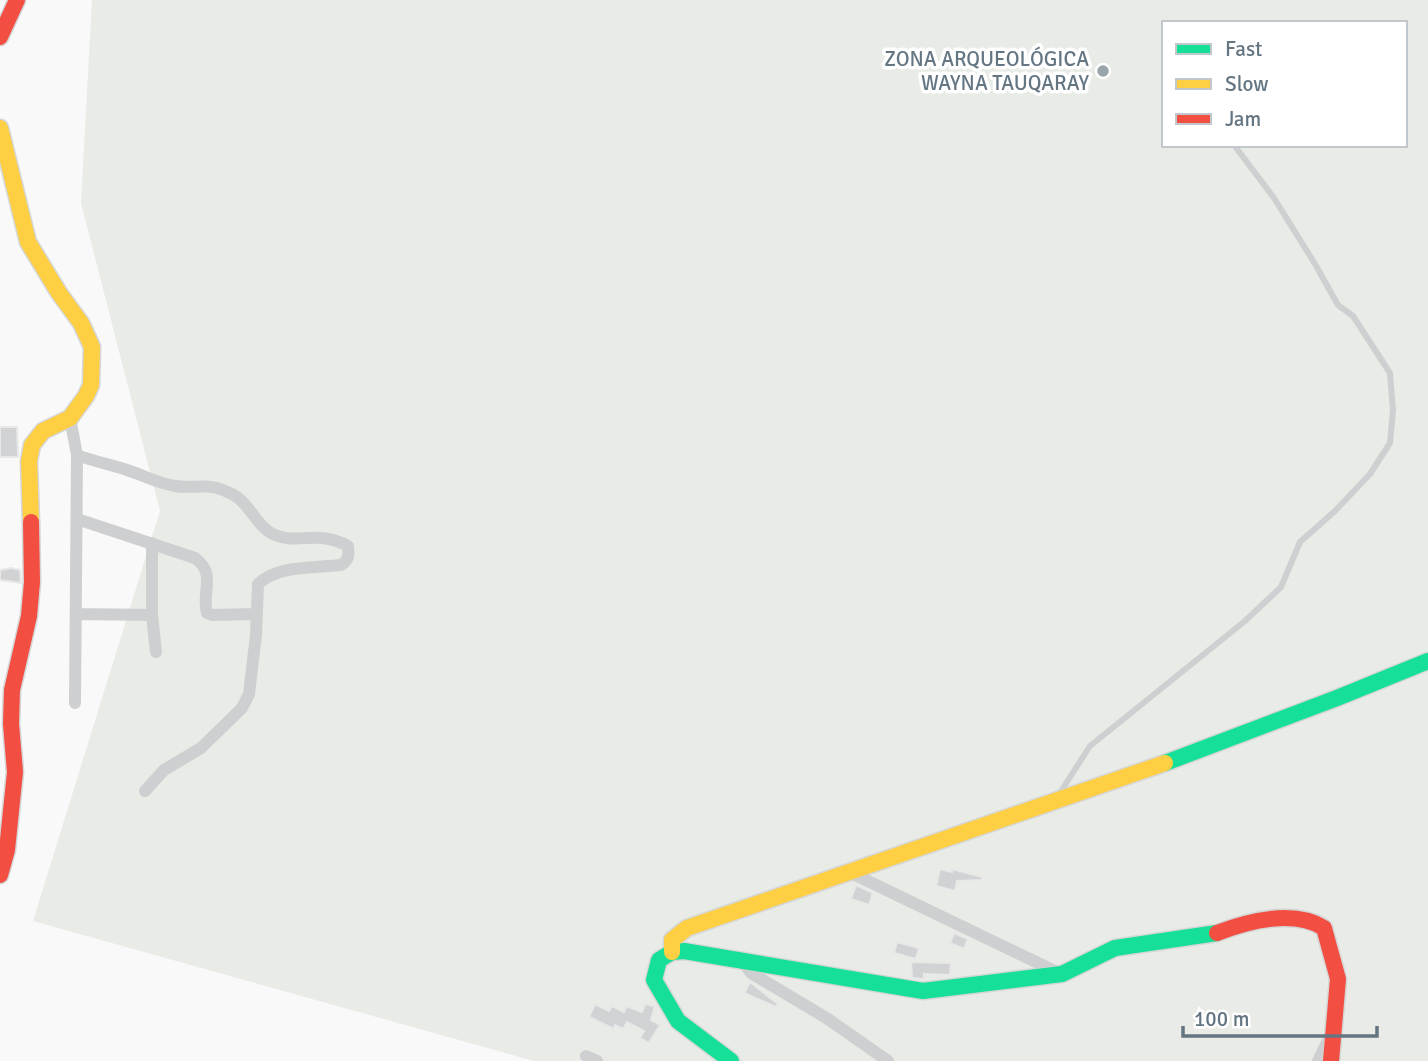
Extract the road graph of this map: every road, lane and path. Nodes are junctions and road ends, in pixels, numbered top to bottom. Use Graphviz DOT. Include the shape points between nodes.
graph roads {
  1 [pos="17,0"];
  2 [pos="0,37"];
  3 [pos="0,128"];
  4 [pos="1235,147"];
  5 [pos="70,418"];
  6 [pos="78,455"];
  7 [pos="77,519"];
  8 [pos="152,543"];
  9 [pos="76,614"];
  10 [pos="256,614"];
  11 [pos="152,615"];
  12 [pos="156,652"];
  13 [pos="1428,661"];
  14 [pos="75,703"];
  15 [pos="145,792"];
  16 [pos="1055,801"];
  17 [pos="847,871"];
  18 [pos="0,875"];
  19 [pos="672,952"];
  20 [pos="741,961"];
  21 [pos="1062,974"];
  22 [pos="1334,1026"];
  23 [pos="731,1061"];
  24 [pos="888,1061"];
  25 [pos="1318,1061"];
  26 [pos="1331,1061"];
  1 -- 2 [label="street"];
  3 -- 5 [label="street" via="27,242 92,346 91,385"];
  4 -- 16 [label="lane" via="1273,198 1338,305 1353,316 1390,373 1390,443 1370,474 1300,542 1281,587 1090,746"];
  5 -- 6 [label="street"];
  5 -- 18 [label="street" via="43,431 32,444 29,461 32,582 12,690 15,772"];
  6 -- 7 [label="street"];
  6 -- 10 [label="street" via="147,480 178,487 219,488 238,498 274,535 335,538 348,546 349,554 341,565 278,572 265,578 258,584"];
  7 -- 8 [label="street"];
  7 -- 9 [label="street"];
  8 -- 10 [label="street" via="204,565 207,613"];
  8 -- 11 [label="street"];
  9 -- 11 [label="street"];
  9 -- 14 [label="street"];
  10 -- 15 [label="street" via="249,694 242,708 201,748 164,770"];
  11 -- 12 [label="street"];
  13 -- 16 [label="street" via="1346,696"];
  16 -- 17 [label="street"];
  17 -- 19 [label="street" via="687,928 674,936"];
  17 -- 21 [label="street"];
  19 -- 20 [label="street"];
  19 -- 23 [label="street" via="659,960 654,980 678,1021"];
  20 -- 21 [label="street" via="923,991"];
  20 -- 24 [label="street" via="751,973"];
  21 -- 22 [label="street" via="1115,948 1212,935 1242,923 1292,918 1312,921 1324,928 1338,979"];
  22 -- 25 [label="street"];
  22 -- 26 [label="street"];
}
